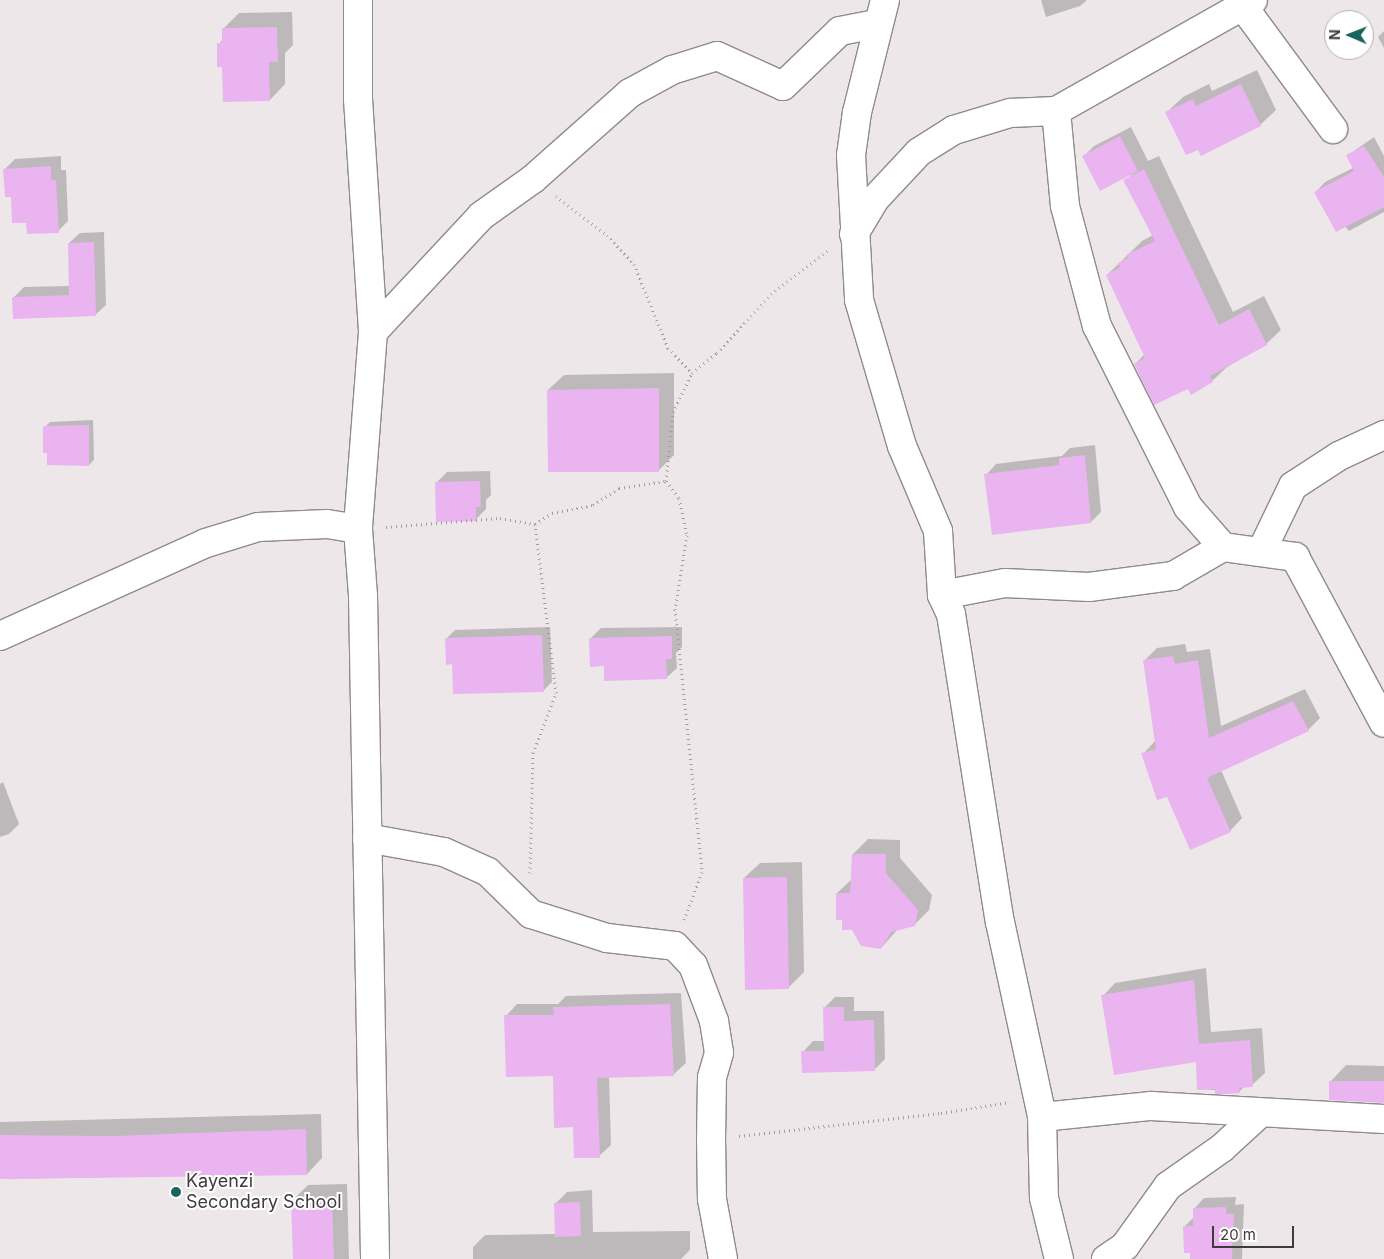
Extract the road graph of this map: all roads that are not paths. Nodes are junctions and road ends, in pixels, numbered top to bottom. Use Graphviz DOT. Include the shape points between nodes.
graph roads {
  1 [pos="358,0"];
  2 [pos="1248,3"];
  3 [pos="881,12"];
  4 [pos="1056,111"];
  5 [pos="1333,129"];
  6 [pos="854,234"];
  7 [pos="373,332"];
  8 [pos="1384,435"];
  9 [pos="358,529"];
  10 [pos="1223,548"];
  11 [pos="1262,550"];
  12 [pos="942,595"];
  13 [pos="0,636"];
  14 [pos="1384,723"];
  15 [pos="367,838"];
  16 [pos="1040,1108"];
  17 [pos="1259,1114"];
  18 [pos="1384,1119"];
  19 [pos="375,1259"];
  20 [pos="723,1259"];
  21 [pos="1059,1259"];
  22 [pos="1106,1259"];
  1 -- 7 [label="street" via="358,99"];
  2 -- 4 [label="street"];
  2 -- 5 [label="street"];
  3 -- 6 [label="street" via="851,155"];
  3 -- 7 [label="street" via="840,31 782,86 717,56 672,70 630,93 533,179 481,216"];
  4 -- 6 [label="street" via="1010,113 954,130 919,152 876,199"];
  4 -- 10 [label="street" via="1065,206 1097,326 1188,508"];
  6 -- 12 [label="street" via="859,300 875,360 902,446 938,531"];
  7 -- 9 [label="street"];
  8 -- 11 [label="street" via="1339,456 1293,486"];
  9 -- 13 [label="street" via="327,524 258,526 206,543"];
  9 -- 15 [label="street" via="363,596"];
  10 -- 11 [label="street"];
  10 -- 12 [label="street" via="1173,576 1089,587 1004,583"];
  11 -- 14 [label="street" via="1295,557"];
  12 -- 16 [label="street" via="951,614 1000,922"];
  15 -- 19 [label="street"];
  15 -- 20 [label="street" via="444,852 488,872 532,914 607,938 675,946 693,965 714,1021 719,1054 712,1077 710,1138 712,1199"];
  16 -- 17 [label="street" via="1151,1106"];
  16 -- 21 [label="street" via="1044,1198"];
  17 -- 18 [label="street"];
  17 -- 22 [label="street" via="1222,1148 1168,1186 1124,1246"];
}
